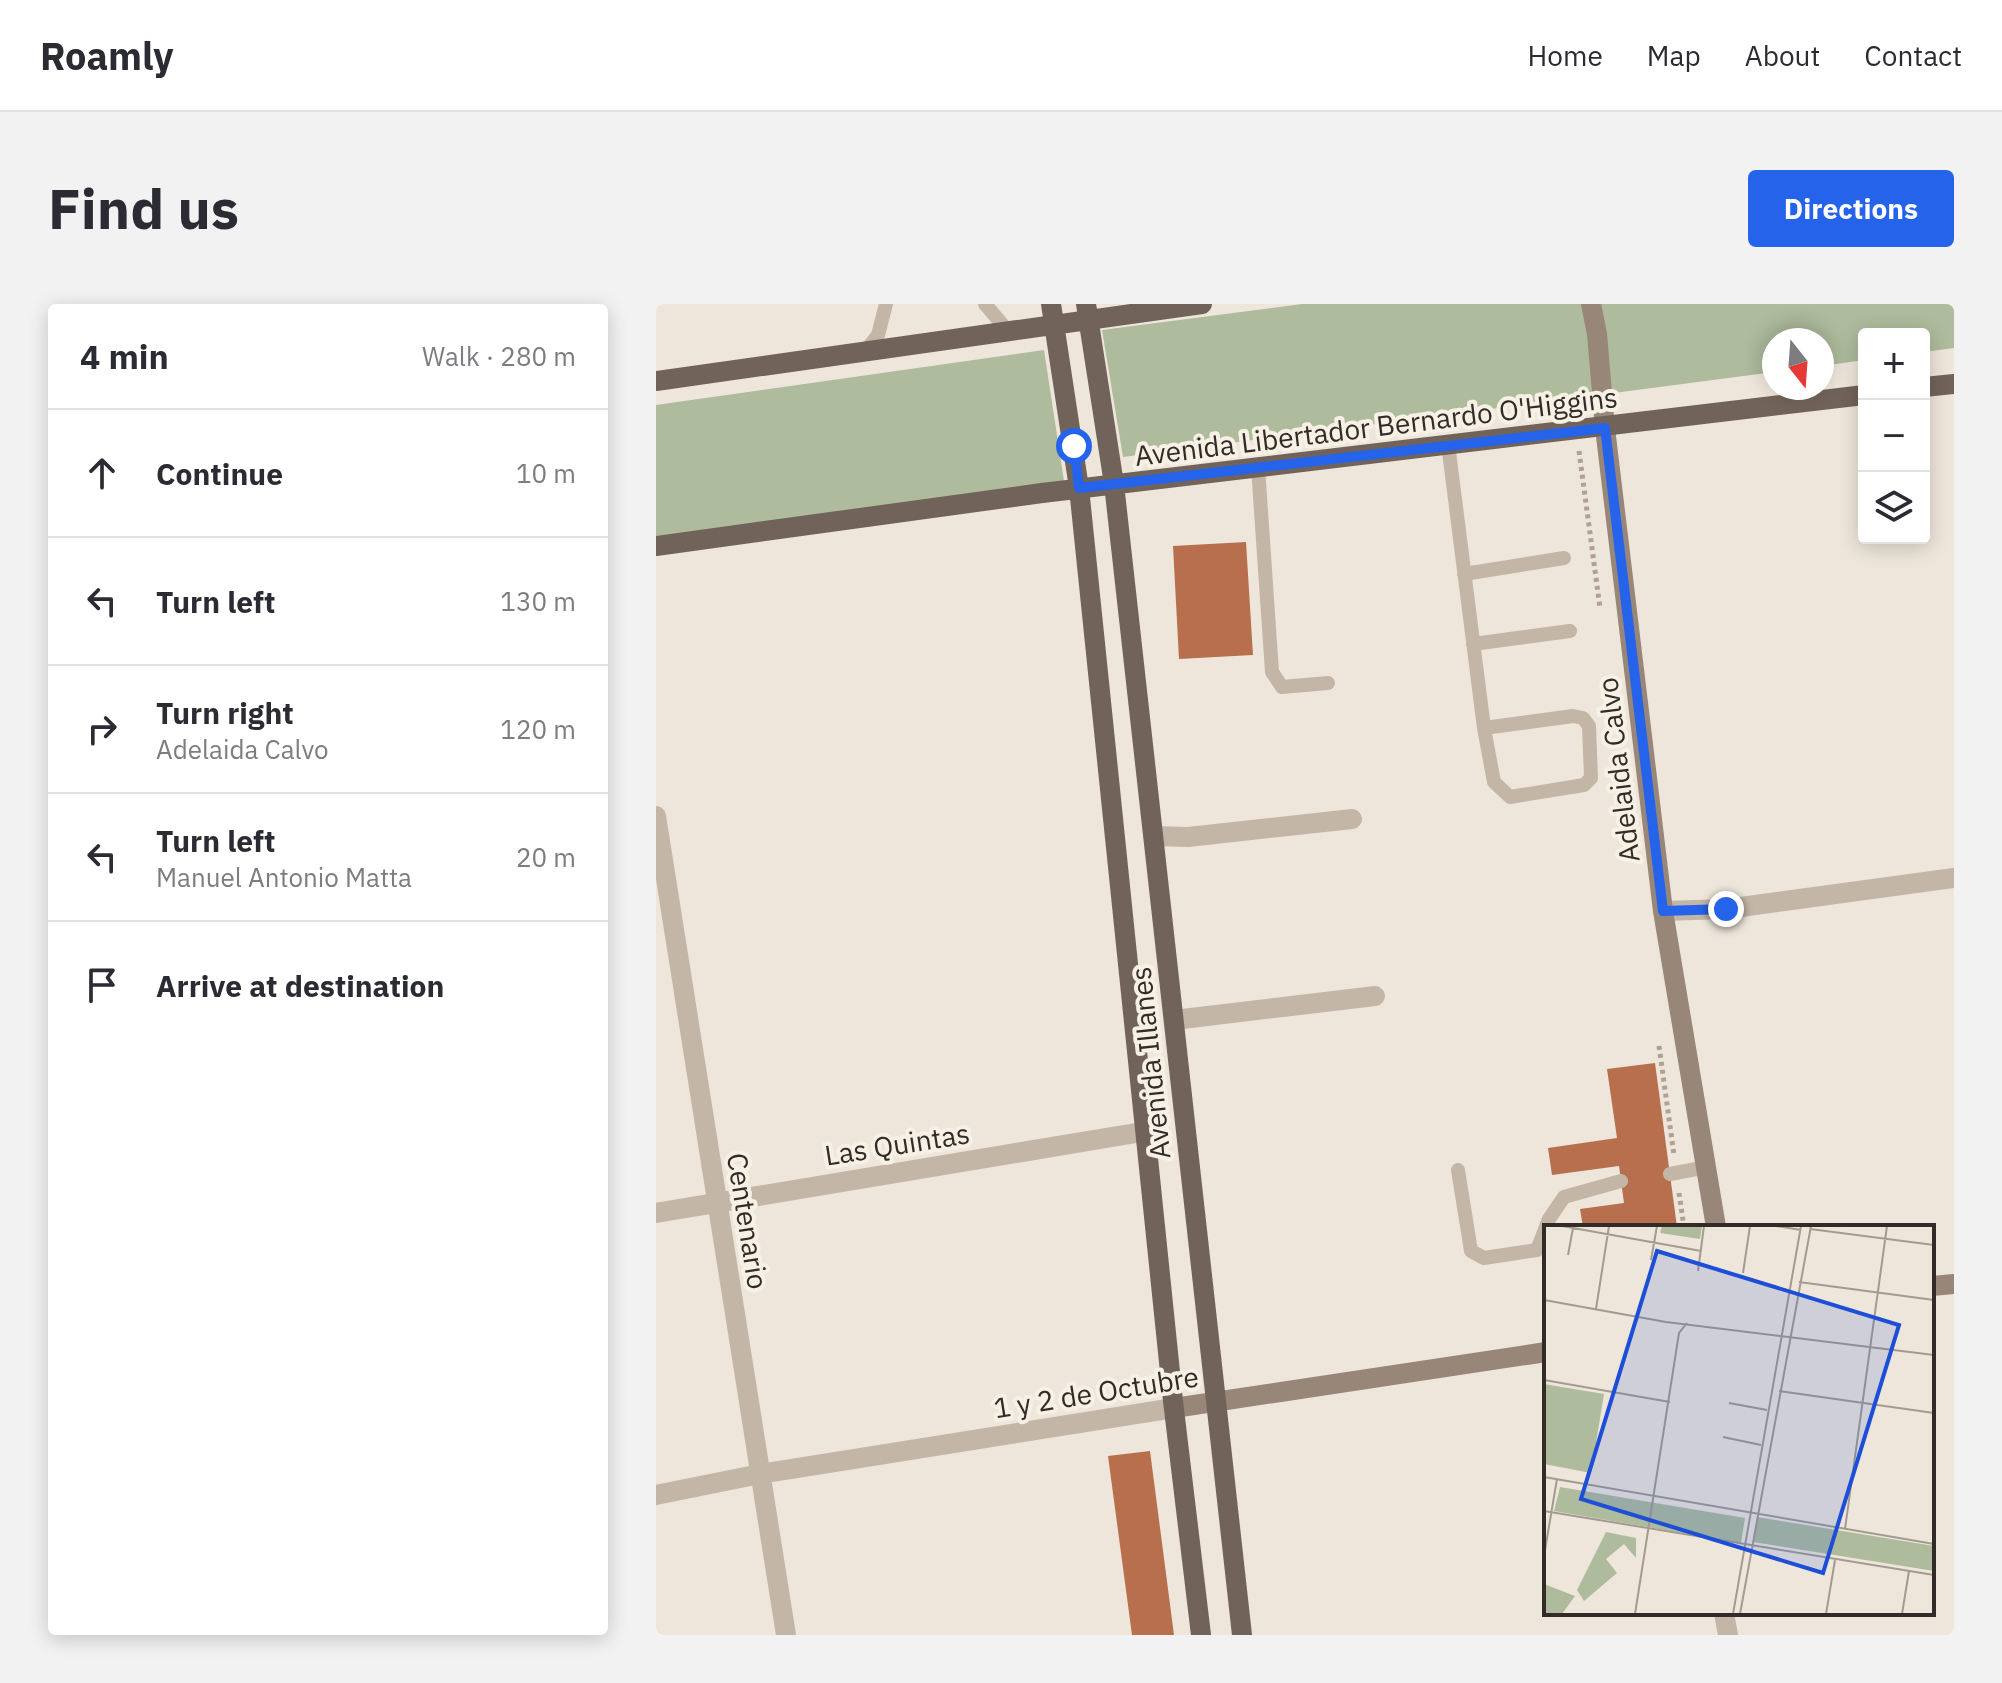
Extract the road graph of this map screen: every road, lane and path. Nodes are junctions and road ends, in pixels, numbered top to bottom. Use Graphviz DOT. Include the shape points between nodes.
graph roads {
  1 [pos="886,304"];
  2 [pos="985,304"];
  3 [pos="1202,304"];
  4 [pos="1591,304"];
  5 [pos="1087,311"];
  6 [pos="1052,314"];
  7 [pos="1007,330"];
  8 [pos="866,350"];
  9 [pos="656,381"];
  10 [pos="1954,384"];
  11 [pos="1930,386"];
  12 [pos="1858,396"];
  13 [pos="1605,428"];
  14 [pos="1448,444"];
  15 [pos="1258,467"];
  16 [pos="1114,484"];
  17 [pos="1079,488"];
  18 [pos="656,546"];
  19 [pos="1564,558"];
  20 [pos="1464,574"];
  21 [pos="1570,631"];
  22 [pos="1473,644"];
  23 [pos="1328,683"];
  24 [pos="1484,728"];
  25 [pos="656,816"];
  26 [pos="1352,819"];
  27 [pos="1154,836"];
  28 [pos="658,848"];
  29 [pos="1954,878"];
  30 [pos="1663,911"];
  31 [pos="1375,996"];
  32 [pos="1174,1020"];
  33 [pos="1148,1131"];
  34 [pos="1707,1167"];
  35 [pos="1458,1170"];
  36 [pos="1670,1174"];
  37 [pos="1621,1181"];
  38 [pos="719,1204"];
  39 [pos="656,1213"];
  40 [pos="1547,1225"];
  41 [pos="1716,1225"];
  42 [pos="1544,1232"];
  43 [pos="1954,1284"];
  44 [pos="1934,1286"];
  45 [pos="1544,1352"];
  46 [pos="1214,1402"];
  47 [pos="1174,1408"];
  48 [pos="760,1474"];
  49 [pos="656,1495"];
  50 [pos="1724,1615"];
  51 [pos="786,1635"];
  52 [pos="1201,1635"];
  53 [pos="1242,1635"];
  54 [pos="1728,1635"];
  1 -- 8 [label="lane" via="878,335"];
  2 -- 7 [label="lane"];
  3 -- 5 [label="main road"];
  4 -- 13 [label="street, Adelaida Calvo"];
  5 -- 6 [label="main road"];
  5 -- 16 [label="main road, Avenida Illanes"];
  6 -- 7 [label="main road"];
  6 -- 17 [label="main road, Avenida Illanes"];
  7 -- 8 [label="main road"];
  8 -- 9 [label="main road"];
  10 -- 11 [label="main road"];
  12 -- 13 [label="main road, Avenida Libertador Bernardo O'Higgins"];
  13 -- 14 [label="main road, Avenida Libertador Bernardo O'Higgins"];
  13 -- 30 [label="street, Adelaida Calvo"];
  14 -- 15 [label="main road, Avenida Libertador Bernardo O'Higgins"];
  14 -- 20 [label="lane"];
  15 -- 16 [label="main road, Avenida Libertador Bernardo O'Higgins"];
  15 -- 23 [label="lane" via="1272,672 1282,687"];
  16 -- 17 [label="main road, Avenida Libertador Bernardo O'Higgins"];
  16 -- 27 [label="main road, Avenida Illanes"];
  17 -- 18 [label="main road, Avenida Libertador Bernardo O'Higgins"];
  17 -- 33 [label="main road, Avenida Illanes"];
  19 -- 20 [label="lane"];
  20 -- 22 [label="lane"];
  21 -- 22 [label="lane"];
  22 -- 24 [label="lane"];
  24 -- 24 [label="lane" via="1583,718 1589,726 1591,778 1584,785 1510,797 1494,782"];
  25 -- 28 [label="street, Centenario"];
  26 -- 27 [label="street"];
  27 -- 32 [label="main road, Avenida Illanes"];
  28 -- 38 [label="street, Centenario"];
  29 -- 30 [label="street" via="1726,909"];
  30 -- 34 [label="street, Adelaida Calvo"];
  31 -- 32 [label="street"];
  32 -- 46 [label="main road, Avenida Illanes"];
  33 -- 38 [label="street, Las Quintas"];
  33 -- 47 [label="main road, Avenida Illanes"];
  34 -- 36 [label="lane"];
  34 -- 41 [label="street, Adelaida Calvo"];
  35 -- 42 [label="lane" via="1471,1251 1484,1258 1537,1250"];
  37 -- 40 [label="lane" via="1564,1197"];
  38 -- 39 [label="street, Las Quintas"];
  38 -- 48 [label="street, Centenario"];
  43 -- 44 [label="street"];
  45 -- 46 [label="street, 1 y 2 de Octubre"];
  46 -- 47 [label="street, 1 y 2 de Octubre"];
  46 -- 53 [label="main road, Avenida Illanes"];
  47 -- 48 [label="street, 1 y 2 de Octubre"];
  47 -- 52 [label="main road, Avenida Illanes"];
  48 -- 49 [label="street, 1 y 2 de Octubre"];
  48 -- 51 [label="street, Centenario"];
  50 -- 54 [label="street"];
}
